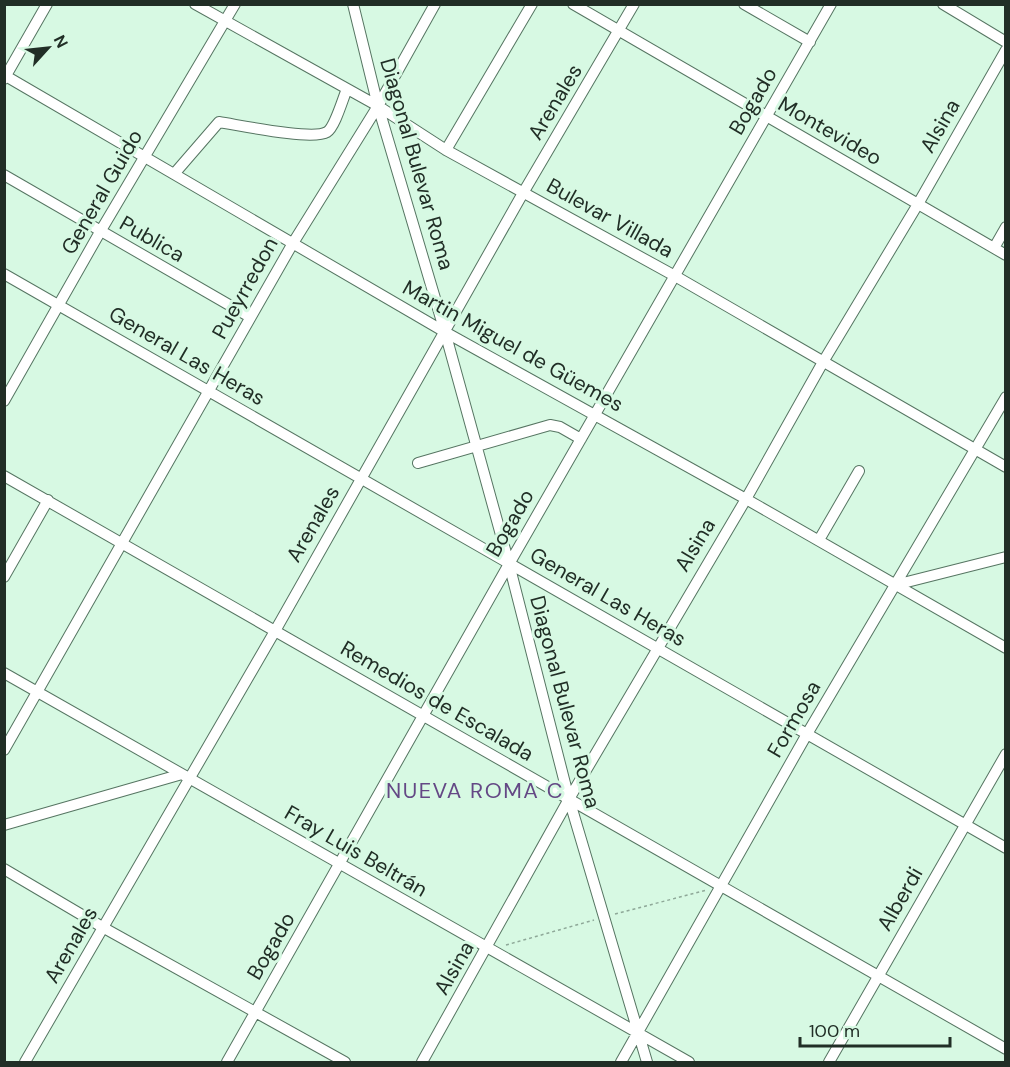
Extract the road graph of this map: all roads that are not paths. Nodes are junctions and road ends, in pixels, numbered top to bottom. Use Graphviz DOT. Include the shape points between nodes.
graph roads {
  1 [pos="47,4"];
  2 [pos="195,4"];
  3 [pos="235,4"];
  4 [pos="353,4"];
  5 [pos="435,4"];
  6 [pos="531,4"];
  7 [pos="573,4"];
  8 [pos="634,4"];
  9 [pos="744,4"];
  10 [pos="831,4"];
  11 [pos="943,4"];
  12 [pos="226,21"];
  13 [pos="620,31"];
  14 [pos="810,42"];
  15 [pos="1005,42"];
  16 [pos="1005,54"];
  17 [pos="5,77"];
  18 [pos="347,89"];
  19 [pos="378,106"];
  20 [pos="767,116"];
  21 [pos="446,150"];
  22 [pos="144,156"];
  23 [pos="174,174"];
  24 [pos="4,175"];
  25 [pos="523,193"];
  26 [pos="918,204"];
  27 [pos="1005,227"];
  28 [pos="100,232"];
  29 [pos="293,243"];
  30 [pos="994,248"];
  31 [pos="1005,255"];
  32 [pos="4,274"];
  33 [pos="675,276"];
  34 [pos="59,305"];
  35 [pos="250,317"];
  36 [pos="445,332"];
  37 [pos="823,362"];
  38 [pos="210,392"];
  39 [pos="1005,398"];
  40 [pos="4,400"];
  41 [pos="595,414"];
  42 [pos="581,439"];
  43 [pos="477,445"];
  44 [pos="976,450"];
  45 [pos="418,463"];
  46 [pos="1005,467"];
  47 [pos="859,471"];
  48 [pos="4,476"];
  49 [pos="361,479"];
  50 [pos="746,499"];
  51 [pos="48,500"];
  52 [pos="819,540"];
  53 [pos="122,544"];
  54 [pos="1005,557"];
  55 [pos="509,564"];
  56 [pos="4,577"];
  57 [pos="895,585"];
  58 [pos="275,631"];
  59 [pos="658,647"];
  60 [pos="1005,648"];
  61 [pos="4,673"];
  62 [pos="38,692"];
  63 [pos="424,716"];
  64 [pos="807,734"];
  65 [pos="4,750"];
  66 [pos="1005,754"];
  67 [pos="185,776"];
  68 [pos="569,799"];
  69 [pos="4,825"];
  70 [pos="965,825"];
  71 [pos="1005,848"];
  72 [pos="340,864"];
  73 [pos="4,869"];
  74 [pos="722,886"];
  75 [pos="104,928"];
  76 [pos="487,948"];
  77 [pos="878,976"];
  78 [pos="255,1012"];
  79 [pos="638,1033"];
  80 [pos="1005,1049"];
  81 [pos="26,1062"];
  82 [pos="227,1062"];
  83 [pos="345,1062"];
  84 [pos="422,1062"];
  85 [pos="621,1062"];
  86 [pos="647,1062"];
  87 [pos="689,1062"];
  88 [pos="829,1062"];
  1 -- 17 [label="street"];
  2 -- 12 [label="street, Bulevar Villada"];
  3 -- 12 [label="street, General Guido"];
  4 -- 19 [label="street, Diagonal Bulevar Roma"];
  5 -- 19 [label="street, Pueyrredon"];
  6 -- 21 [label="street"];
  7 -- 13 [label="street, Montevideo"];
  8 -- 13 [label="street, Arenales"];
  9 -- 14 [label="street"];
  10 -- 14 [label="street, Bogado"];
  11 -- 15 [label="street"];
  12 -- 18 [label="street, Bulevar Villada"];
  12 -- 22 [label="street, General Guido"];
  13 -- 20 [label="street, Montevideo"];
  13 -- 25 [label="street, Arenales"];
  14 -- 20 [label="street, Bogado"];
  16 -- 26 [label="street, Alsina"];
  17 -- 22 [label="street, Martin Miguel de Güemes"];
  18 -- 19 [label="street, Bulevar Villada"];
  18 -- 23 [label="street" via="331,128 325,133 300,134 219,122"];
  19 -- 21 [label="street, Bulevar Villada"];
  19 -- 29 [label="street, Pueyrredon"];
  19 -- 36 [label="street, Diagonal Bulevar Roma"];
  20 -- 26 [label="street, Montevideo"];
  20 -- 33 [label="street, Bogado"];
  21 -- 25 [label="street, Bulevar Villada"];
  22 -- 23 [label="street, Martin Miguel de Güemes"];
  22 -- 28 [label="street, General Guido"];
  23 -- 29 [label="street, Martin Miguel de Güemes"];
  24 -- 28 [label="street, Publica"];
  25 -- 33 [label="street, Bulevar Villada"];
  25 -- 36 [label="street, Arenales"];
  26 -- 30 [label="street, Montevideo"];
  26 -- 37 [label="street, Alsina"];
  27 -- 30 [label="street"];
  28 -- 34 [label="street, General Guido"];
  28 -- 35 [label="street, Publica"];
  29 -- 35 [label="street, Pueyrredon"];
  29 -- 36 [label="street, Martin Miguel de Güemes"];
  30 -- 31 [label="street, Montevideo"];
  32 -- 34 [label="street, General Las Heras"];
  33 -- 37 [label="street, Bulevar Villada"];
  33 -- 41 [label="street, Bogado"];
  34 -- 38 [label="street, General Las Heras"];
  34 -- 40 [label="street, General Guido"];
  35 -- 38 [label="street, Pueyrredon"];
  36 -- 41 [label="street, Martin Miguel de Güemes"];
  36 -- 43 [label="street, Diagonal Bulevar Roma"];
  36 -- 49 [label="street, Arenales"];
  37 -- 44 [label="street, Bulevar Villada"];
  37 -- 50 [label="street, Alsina"];
  38 -- 49 [label="street, General Las Heras"];
  38 -- 53 [label="street, Pueyrredon"];
  39 -- 44 [label="street, Formosa"];
  41 -- 42 [label="street, Bogado"];
  41 -- 50 [label="street, Martin Miguel de Güemes"];
  42 -- 43 [label="street" via="550,426"];
  42 -- 55 [label="street, Bogado"];
  43 -- 45 [label="street"];
  43 -- 55 [label="street, Diagonal Bulevar Roma"];
  44 -- 46 [label="street, Bulevar Villada"];
  44 -- 57 [label="street, Formosa"];
  47 -- 52 [label="street"];
  48 -- 51 [label="street, Remedios de Escalada"];
  49 -- 55 [label="street, General Las Heras"];
  49 -- 58 [label="street, Arenales"];
  50 -- 52 [label="street, Martin Miguel de Güemes"];
  50 -- 59 [label="street, Alsina"];
  51 -- 53 [label="street, Remedios de Escalada"];
  51 -- 56 [label="street"];
  52 -- 57 [label="street, Martin Miguel de Güemes"];
  53 -- 58 [label="street, Remedios de Escalada"];
  53 -- 62 [label="street, Pueyrredon"];
  54 -- 57 [label="street"];
  55 -- 59 [label="street, General Las Heras"];
  55 -- 63 [label="street, Bogado"];
  55 -- 68 [label="street, Diagonal Bulevar Roma"];
  57 -- 60 [label="street, Martin Miguel de Güemes"];
  57 -- 64 [label="street, Formosa"];
  58 -- 63 [label="street, Remedios de Escalada"];
  58 -- 67 [label="street, Arenales"];
  59 -- 64 [label="street, General Las Heras"];
  59 -- 68 [label="street, Alsina"];
  61 -- 62 [label="street, Fray Luis Beltrán"];
  62 -- 65 [label="street, Pueyrredon"];
  62 -- 67 [label="street, Fray Luis Beltrán"];
  63 -- 68 [label="street, Remedios de Escalada"];
  63 -- 72 [label="street, Bogado"];
  64 -- 70 [label="street, General Las Heras"];
  64 -- 74 [label="street, Formosa"];
  66 -- 70 [label="street, Alberdi"];
  67 -- 69 [label="street"];
  67 -- 72 [label="street, Fray Luis Beltrán"];
  67 -- 75 [label="street, Arenales"];
  68 -- 74 [label="street, Remedios de Escalada"];
  68 -- 76 [label="street, Alsina"];
  68 -- 79 [label="street, Diagonal Bulevar Roma"];
  70 -- 71 [label="street, General Las Heras"];
  70 -- 77 [label="street, Alberdi"];
  72 -- 76 [label="street, Fray Luis Beltrán"];
  72 -- 78 [label="street, Bogado"];
  73 -- 75 [label="street"];
  74 -- 77 [label="street, Remedios de Escalada"];
  74 -- 79 [label="street, Formosa"];
  75 -- 78 [label="street"];
  75 -- 81 [label="street, Arenales"];
  76 -- 79 [label="street, Fray Luis Beltrán"];
  76 -- 84 [label="street, Alsina"];
  77 -- 80 [label="street, Remedios de Escalada"];
  77 -- 88 [label="street, Alberdi"];
  78 -- 82 [label="street, Bogado"];
  78 -- 83 [label="street"];
  79 -- 85 [label="street, Formosa"];
  79 -- 86 [label="street, Diagonal Bulevar Roma"];
  79 -- 87 [label="street, Fray Luis Beltrán"];
}
